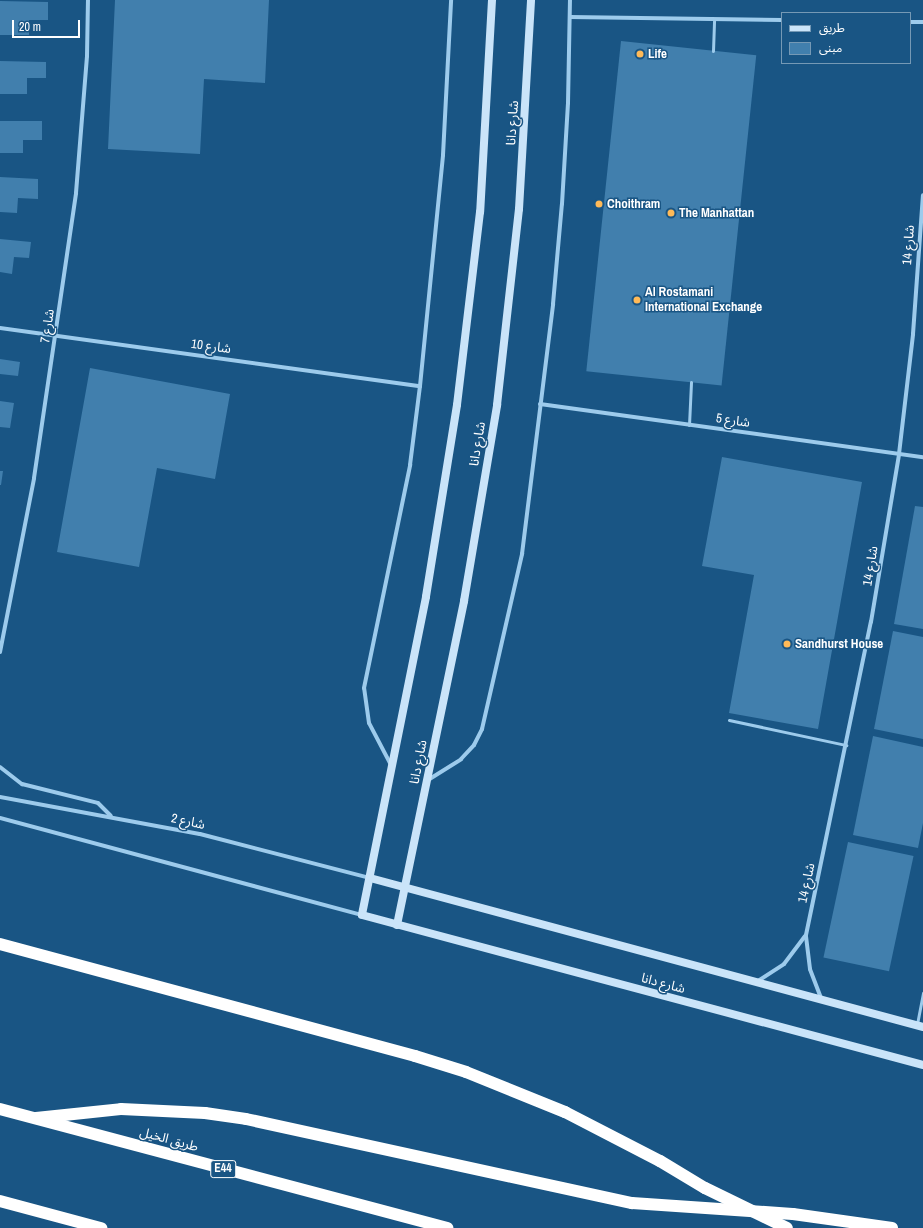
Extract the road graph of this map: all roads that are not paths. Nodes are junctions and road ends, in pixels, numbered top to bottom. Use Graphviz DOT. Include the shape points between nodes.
graph roads {
  1 [pos="88,0"];
  2 [pos="451,0"];
  3 [pos="492,0"];
  4 [pos="531,0"];
  5 [pos="570,0"];
  6 [pos="570,17"];
  7 [pos="714,19"];
  8 [pos="781,20"];
  9 [pos="911,22"];
  10 [pos="923,22"];
  11 [pos="714,51"];
  12 [pos="923,195"];
  13 [pos="0,328"];
  14 [pos="57,336"];
  15 [pos="691,382"];
  16 [pos="420,386"];
  17 [pos="540,404"];
  18 [pos="689,425"];
  19 [pos="899,454"];
  20 [pos="923,457"];
  21 [pos="0,652"];
  22 [pos="729,720"];
  23 [pos="847,745"];
  24 [pos="0,767"];
  25 [pos="393,769"];
  26 [pos="428,780"];
  27 [pos="0,797"];
  28 [pos="111,816"];
  29 [pos="0,818"];
  30 [pos="370,878"];
  31 [pos="405,886"];
  32 [pos="362,915"];
  33 [pos="397,925"];
  34 [pos="806,935"];
  35 [pos="0,944"];
  36 [pos="754,983"];
  37 [pos="923,993"];
  38 [pos="822,1002"];
  39 [pos="920,1026"];
  40 [pos="923,1065"];
  41 [pos="0,1109"];
  42 [pos="36,1118"];
  43 [pos="0,1201"];
  44 [pos="101,1228"];
  45 [pos="447,1228"];
  46 [pos="787,1228"];
  47 [pos="892,1228"];
  1 -- 14 [label="street, شارع 7" via="87,56 76,193"];
  2 -- 16 [label="street" via="443,155"];
  3 -- 25 [label="street, شارع دانا" via="481,197 466,331 442,502"];
  4 -- 26 [label="street, شارع دانا" via="519,209 497,405 478,526"];
  5 -- 6 [label="street"];
  6 -- 7 [label="street"];
  6 -- 17 [label="street" via="562,204"];
  7 -- 8 [label="street"];
  7 -- 11 [label="lane"];
  9 -- 10 [label="street"];
  12 -- 19 [label="street, شارع 14" via="913,334"];
  13 -- 14 [label="street, شارع 10"];
  14 -- 16 [label="street, شارع 10"];
  14 -- 21 [label="street, شارع 7" via="34,478"];
  15 -- 18 [label="lane"];
  16 -- 25 [label="street" via="410,465 364,688 369,723"];
  17 -- 18 [label="street, شارع 5"];
  17 -- 26 [label="street" via="522,554 482,729 474,745 461,759"];
  18 -- 19 [label="street, شارع 5"];
  19 -- 20 [label="street, شارع 5"];
  19 -- 23 [label="street, شارع 14"];
  22 -- 23 [label="lane"];
  23 -- 34 [label="street, شارع 14"];
  24 -- 28 [label="street" via="22,784 98,803"];
  25 -- 30 [label="street, شارع دانا"];
  26 -- 31 [label="street, شارع دانا"];
  27 -- 28 [label="street, شارع 2"];
  28 -- 30 [label="street, شارع 2" via="200,834"];
  29 -- 32 [label="street"];
  30 -- 31 [label="street, شارع دانا"];
  30 -- 32 [label="street, شارع دانا"];
  31 -- 33 [label="street, شارع دانا"];
  31 -- 36 [label="street, شارع دانا"];
  32 -- 33 [label="street, شارع دانا"];
  33 -- 40 [label="street, شارع دانا"];
  34 -- 36 [label="street, شارع 14" via="784,964"];
  34 -- 38 [label="street, شارع 14" via="810,969"];
  35 -- 46 [label="highway, bridge" via="466,1072 523,1094 599,1129 705,1188"];
  36 -- 38 [label="street, شارع دانا"];
  37 -- 39 [label="lane"];
  38 -- 39 [label="street, شارع دانا"];
  41 -- 42 [label="highway, طريق الخيل / E44"];
  42 -- 45 [label="highway, طريق الخيل / E44"];
  42 -- 47 [label="highway" via="121,1109 205,1113 246,1119 625,1201 668,1207 793,1214"];
  43 -- 44 [label="highway"];
}
